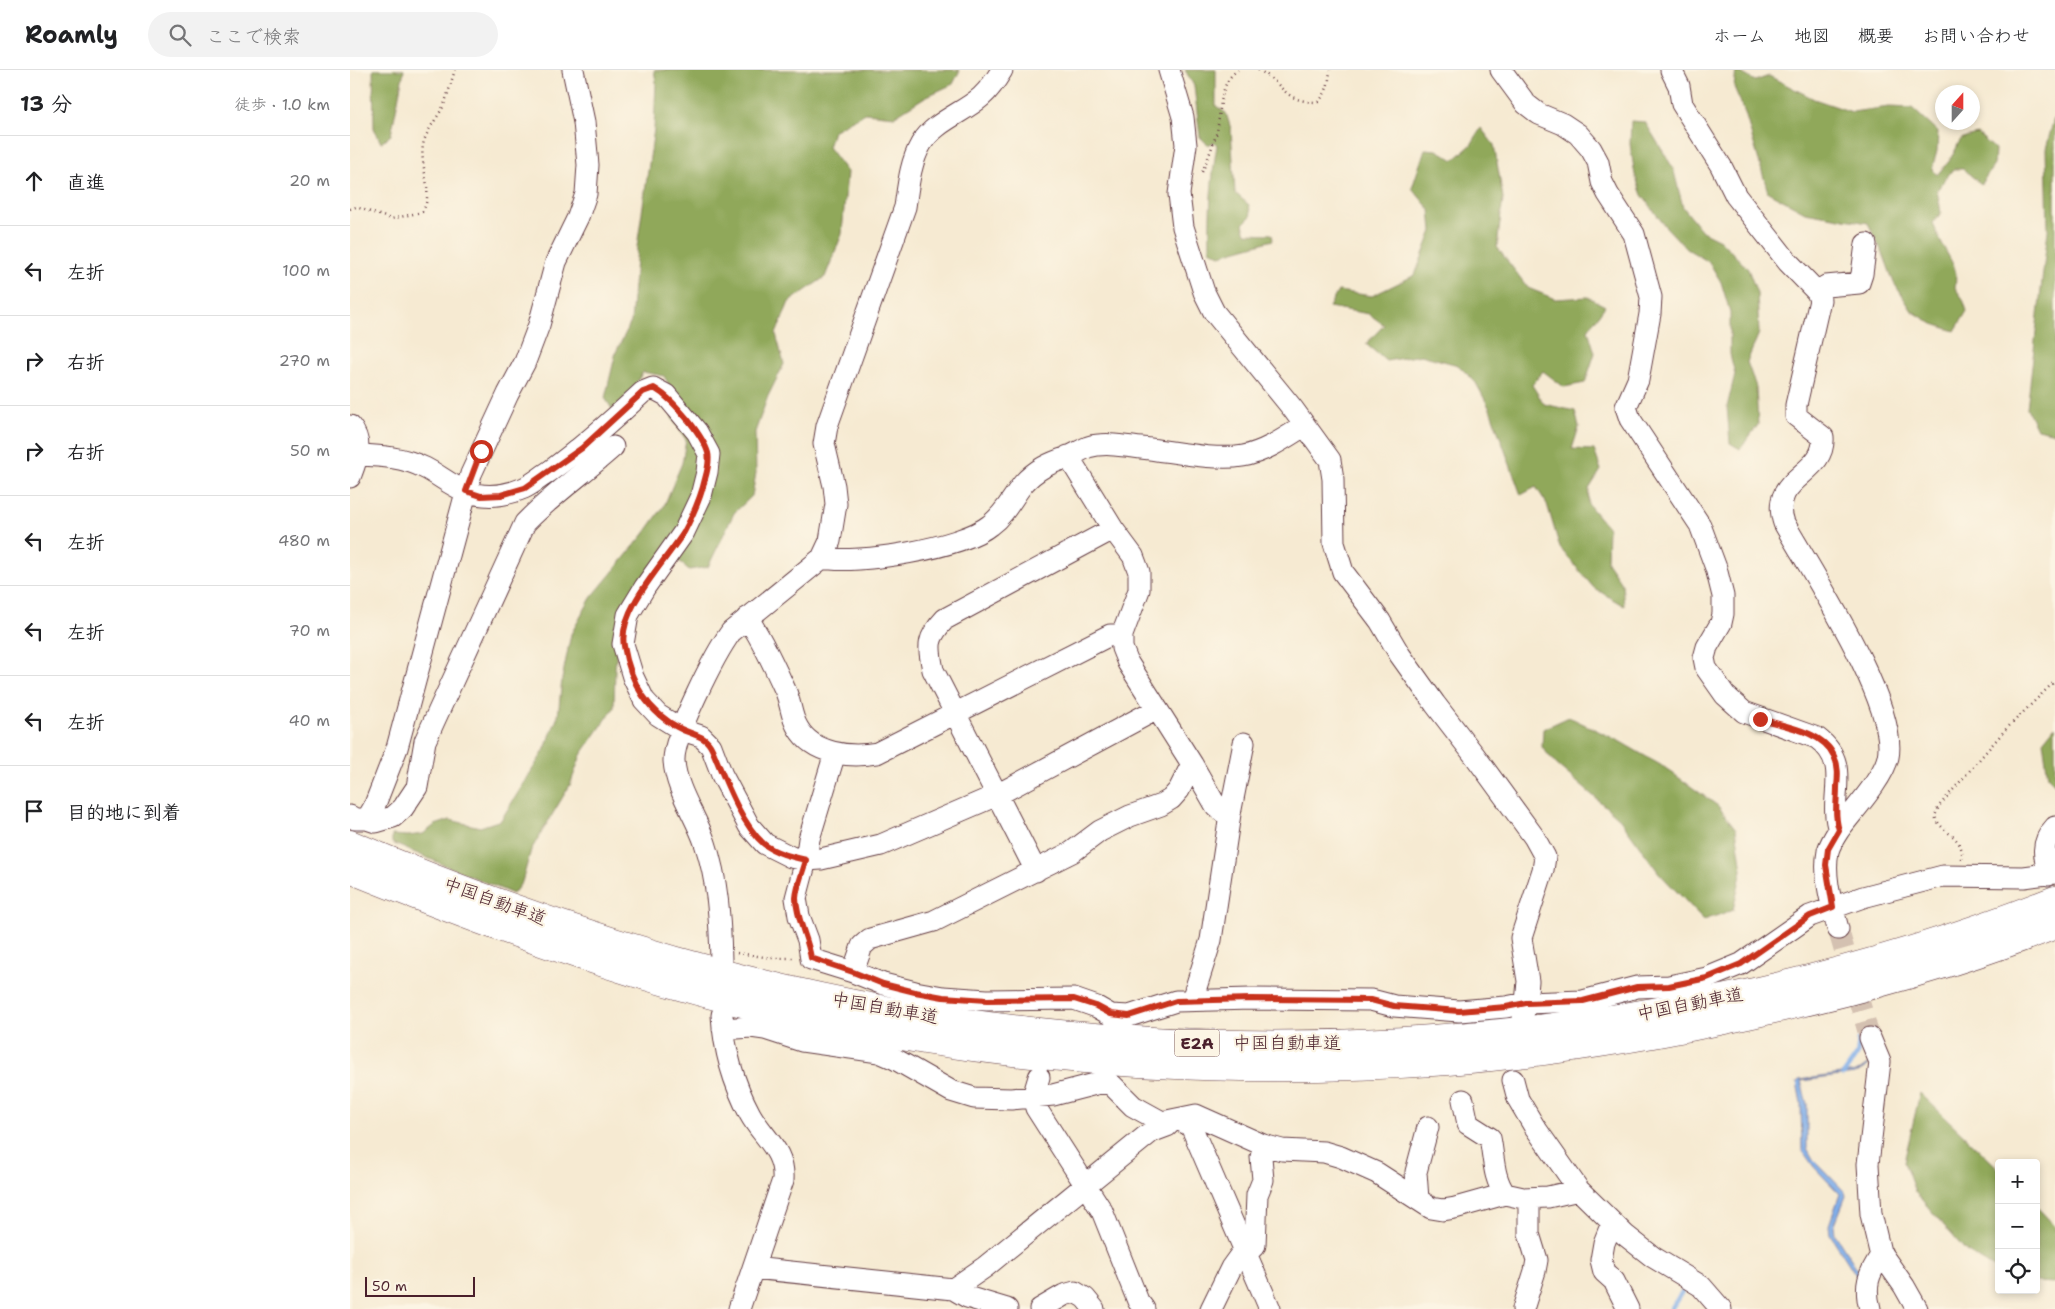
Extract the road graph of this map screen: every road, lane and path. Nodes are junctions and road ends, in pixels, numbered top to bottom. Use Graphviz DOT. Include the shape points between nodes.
graph roads {
  1 [pos="455,70"];
  2 [pos="573,70"];
  3 [pos="1002,70"];
  4 [pos="1169,70"];
  5 [pos="1238,70"];
  6 [pos="1258,70"];
  7 [pos="1330,70"];
  8 [pos="1501,70"];
  9 [pos="1671,70"];
  10 [pos="1198,179"];
  11 [pos="350,209"];
  12 [pos="1866,244"];
  13 [pos="1817,292"];
  14 [pos="350,426"];
  15 [pos="1304,426"];
  16 [pos="613,447"];
  17 [pos="358,455"];
  18 [pos="1068,456"];
  19 [pos="350,477"];
  20 [pos="466,491"];
  21 [pos="1113,529"];
  22 [pos="822,558"];
  23 [pos="746,618"];
  24 [pos="1122,635"];
  25 [pos="2055,681"];
  26 [pos="1157,709"];
  27 [pos="955,714"];
  28 [pos="682,730"];
  29 [pos="1244,743"];
  30 [pos="835,753"];
  31 [pos="1192,764"];
  32 [pos="997,795"];
  33 [pos="1230,814"];
  34 [pos="358,817"];
  35 [pos="2055,827"];
  36 [pos="1839,830"];
  37 [pos="350,844"];
  38 [pos="806,860"];
  39 [pos="350,869"];
  40 [pos="1036,871"];
  41 [pos="1959,876"];
  42 [pos="2053,883"];
  43 [pos="1833,907"];
  44 [pos="2055,924"];
  45 [pos="1838,929"];
  46 [pos="721,955"];
  47 [pos="811,958"];
  48 [pos="853,972"];
  49 [pos="1192,1000"];
  50 [pos="1524,1010"];
  51 [pos="1870,1038"];
  52 [pos="1513,1080"];
  53 [pos="1036,1087"];
  54 [pos="1463,1100"];
  55 [pos="1176,1119"];
  56 [pos="1428,1126"];
  57 [pos="1265,1146"];
  58 [pos="1086,1185"];
  59 [pos="1580,1190"];
  60 [pos="1505,1194"];
  61 [pos="1529,1198"];
  62 [pos="1418,1199"];
  63 [pos="1612,1223"];
  64 [pos="1244,1250"];
  65 [pos="1882,1254"];
  66 [pos="753,1268"];
  67 [pos="953,1289"];
  68 [pos="739,1309"];
  69 [pos="1008,1309"];
  70 [pos="1040,1309"];
  71 [pos="1094,1309"];
  72 [pos="1144,1309"];
  73 [pos="1211,1309"];
  74 [pos="1270,1309"];
  75 [pos="1522,1309"];
  76 [pos="1628,1309"];
  77 [pos="1721,1309"];
  78 [pos="1870,1309"];
  79 [pos="1917,1309"];
  1 -- 11 [label="path" via="444,105 424,140 422,156 427,193 422,212 391,219 356,207"];
  2 -- 20 [label="street" via="584,122 588,165 586,194 556,262 525,362 481,451"];
  3 -- 22 [label="street" via="994,85 980,98 938,126 922,144 915,160 903,216 827,426 824,444 836,504 830,542"];
  4 -- 15 [label="street" via="1183,117 1186,145 1179,194 1182,220 1204,292 1214,312"];
  5 -- 10 [label="path" via="1226,82 1210,153"];
  6 -- 7 [label="path" via="1267,74 1290,97 1303,102 1318,102 1329,84"];
  8 -- 36 [label="street" via="1526,104 1571,129 1591,149 1598,162 1602,182 1634,234 1651,297 1638,380 1626,408 1630,420 1700,525 1716,568 1723,596 1723,614 1707,647 1706,668 1725,695 1744,712 1817,738 1827,746 1838,772 1836,821"];
  9 -- 13 [label="street" via="1679,86 1682,104 1736,196 1788,262"];
  12 -- 13 [label="street" via="1859,283 1826,286"];
  13 -- 36 [label="street" via="1820,300 1796,416 1823,438 1824,447 1819,458 1788,488 1779,509 1850,637 1882,712 1888,740 1884,770"];
  14 -- 17 [label="street" via="359,442"];
  15 -- 18 [label="street" via="1275,444 1244,456 1224,457 1109,445 1089,447"];
  15 -- 50 [label="street" via="1330,460 1334,543 1343,572 1435,704 1534,837 1545,857 1521,938 1528,981"];
  16 -- 34 [label="street" via="525,523 425,741 417,787 393,817 376,822"];
  17 -- 19 [label="street"];
  17 -- 20 [label="street" via="398,458 425,468"];
  18 -- 21 [label="street"];
  18 -- 22 [label="street" via="1034,472 1004,512 989,526 961,540 912,554 835,561"];
  20 -- 28 [label="street" via="481,496 501,495 525,488 582,448 643,392 654,388 678,407 709,454 707,472 701,496 684,532 628,615 623,644 632,677 644,700 658,715"];
  20 -- 34 [label="street" via="397,748 374,806"];
  21 -- 24 [label="street" via="1133,556 1139,572 1139,590"];
  21 -- 27 [label="street" via="945,619 933,631 929,648 933,670"];
  22 -- 23 [label="street"];
  23 -- 28 [label="street" via="730,632 720,648"];
  23 -- 30 [label="street" via="786,691 798,728 817,747"];
  24 -- 26 [label="street" via="1122,648 1128,664"];
  24 -- 27 [label="street" via="1110,635"];
  25 -- 41 [label="path" via="2005,730 1939,806 1935,816 1938,826 1960,843"];
  26 -- 31 [label="street"];
  26 -- 32 [label="street"];
  27 -- 30 [label="street" via="877,753 860,756"];
  27 -- 32 [label="street"];
  28 -- 38 [label="street" via="701,736 711,746 722,775 749,826 765,844 791,857"];
  28 -- 46 [label="street" via="674,759 678,779 705,841 715,875"];
  29 -- 33 [label="street"];
  30 -- 38 [label="street" via="809,839"];
  31 -- 33 [label="street" via="1216,806"];
  31 -- 40 [label="street" via="1171,799 1100,831 1072,852"];
  32 -- 38 [label="street" via="881,844"];
  32 -- 40 [label="street"];
  33 -- 49 [label="street" via="1211,940"];
  35 -- 42 [label="street" via="2043,853"];
  36 -- 43 [label="street" via="1828,849 1826,865"];
  37 -- 42 [label="highway, 中国自動車道 / E2A" via="539,917 733,976 917,1015 1106,1038 1199,1043 1369,1042 1537,1029 1618,1018 1790,983 1956,935"];
  38 -- 47 [label="street" via="796,898"];
  39 -- 44 [label="highway, 中国自動車道 / E2A" via="550,946 718,997 815,1020 1009,1052 1197,1066 1283,1067 1448,1061 1620,1040 1784,1007 1879,983"];
  40 -- 48 [label="street" via="934,921 870,939 862,946"];
  41 -- 42 [label="street" via="2024,877"];
  41 -- 43 [label="street" via="1943,876"];
  43 -- 45 [label="street"];
  43 -- 50 [label="street" via="1810,916 1741,964 1707,978 1669,986 1637,987 1583,1001"];
  46 -- 47 [label="path"];
  47 -- 48 [label="street"];
  48 -- 49 [label="street" via="883,984 943,997 1071,1008 1096,1006 1111,1014 1129,1016 1176,1001"];
  49 -- 50 [label="street" via="1371,1000 1394,1006 1459,1011 1506,1007"];
  51 -- 65 [label="street" via="1880,1062 1868,1164 1871,1214"];
  52 -- 59 [label="street" via="1518,1099 1534,1126"];
  53 -- 55 [label="street" via="1054,1095 1103,1082 1112,1085 1133,1106 1149,1116 1162,1122"];
  53 -- 58 [label="street" via="1036,1108"];
  53 -- 66 [label="street" via="1011,1099 974,1098 951,1091 878,1052 802,1041 765,1028 722,1022 738,1087 751,1115 779,1154 784,1169"];
  54 -- 60 [label="street" via="1468,1124 1490,1138 1495,1174"];
  55 -- 57 [label="street" via="1196,1115"];
  55 -- 58 [label="street" via="1151,1132"];
  55 -- 64 [label="street" via="1191,1126"];
  56 -- 62 [label="street" via="1416,1172"];
  57 -- 62 [label="street" via="1324,1152 1341,1157 1377,1173"];
  57 -- 64 [label="street" via="1261,1157 1263,1180 1258,1195 1255,1245"];
  58 -- 67 [label="street"];
  58 -- 72 [label="street" via="1102,1211"];
  59 -- 61 [label="street"];
  59 -- 63 [label="street"];
  60 -- 61 [label="street"];
  60 -- 62 [label="street" via="1443,1210 1431,1208"];
  61 -- 75 [label="street" via="1529,1234 1537,1260"];
  63 -- 76 [label="street" via="1601,1260 1604,1272 1614,1281"];
  63 -- 77 [label="street" via="1653,1257 1701,1286"];
  64 -- 73 [label="street" via="1231,1268"];
  64 -- 74 [label="street"];
  65 -- 78 [label="street" via="1869,1277 1866,1290"];
  65 -- 79 [label="street"];
  66 -- 67 [label="street"];
  66 -- 68 [label="street"];
  67 -- 69 [label="street" via="967,1297"];
  70 -- 71 [label="street" via="1074,1292 1085,1298"];
}
